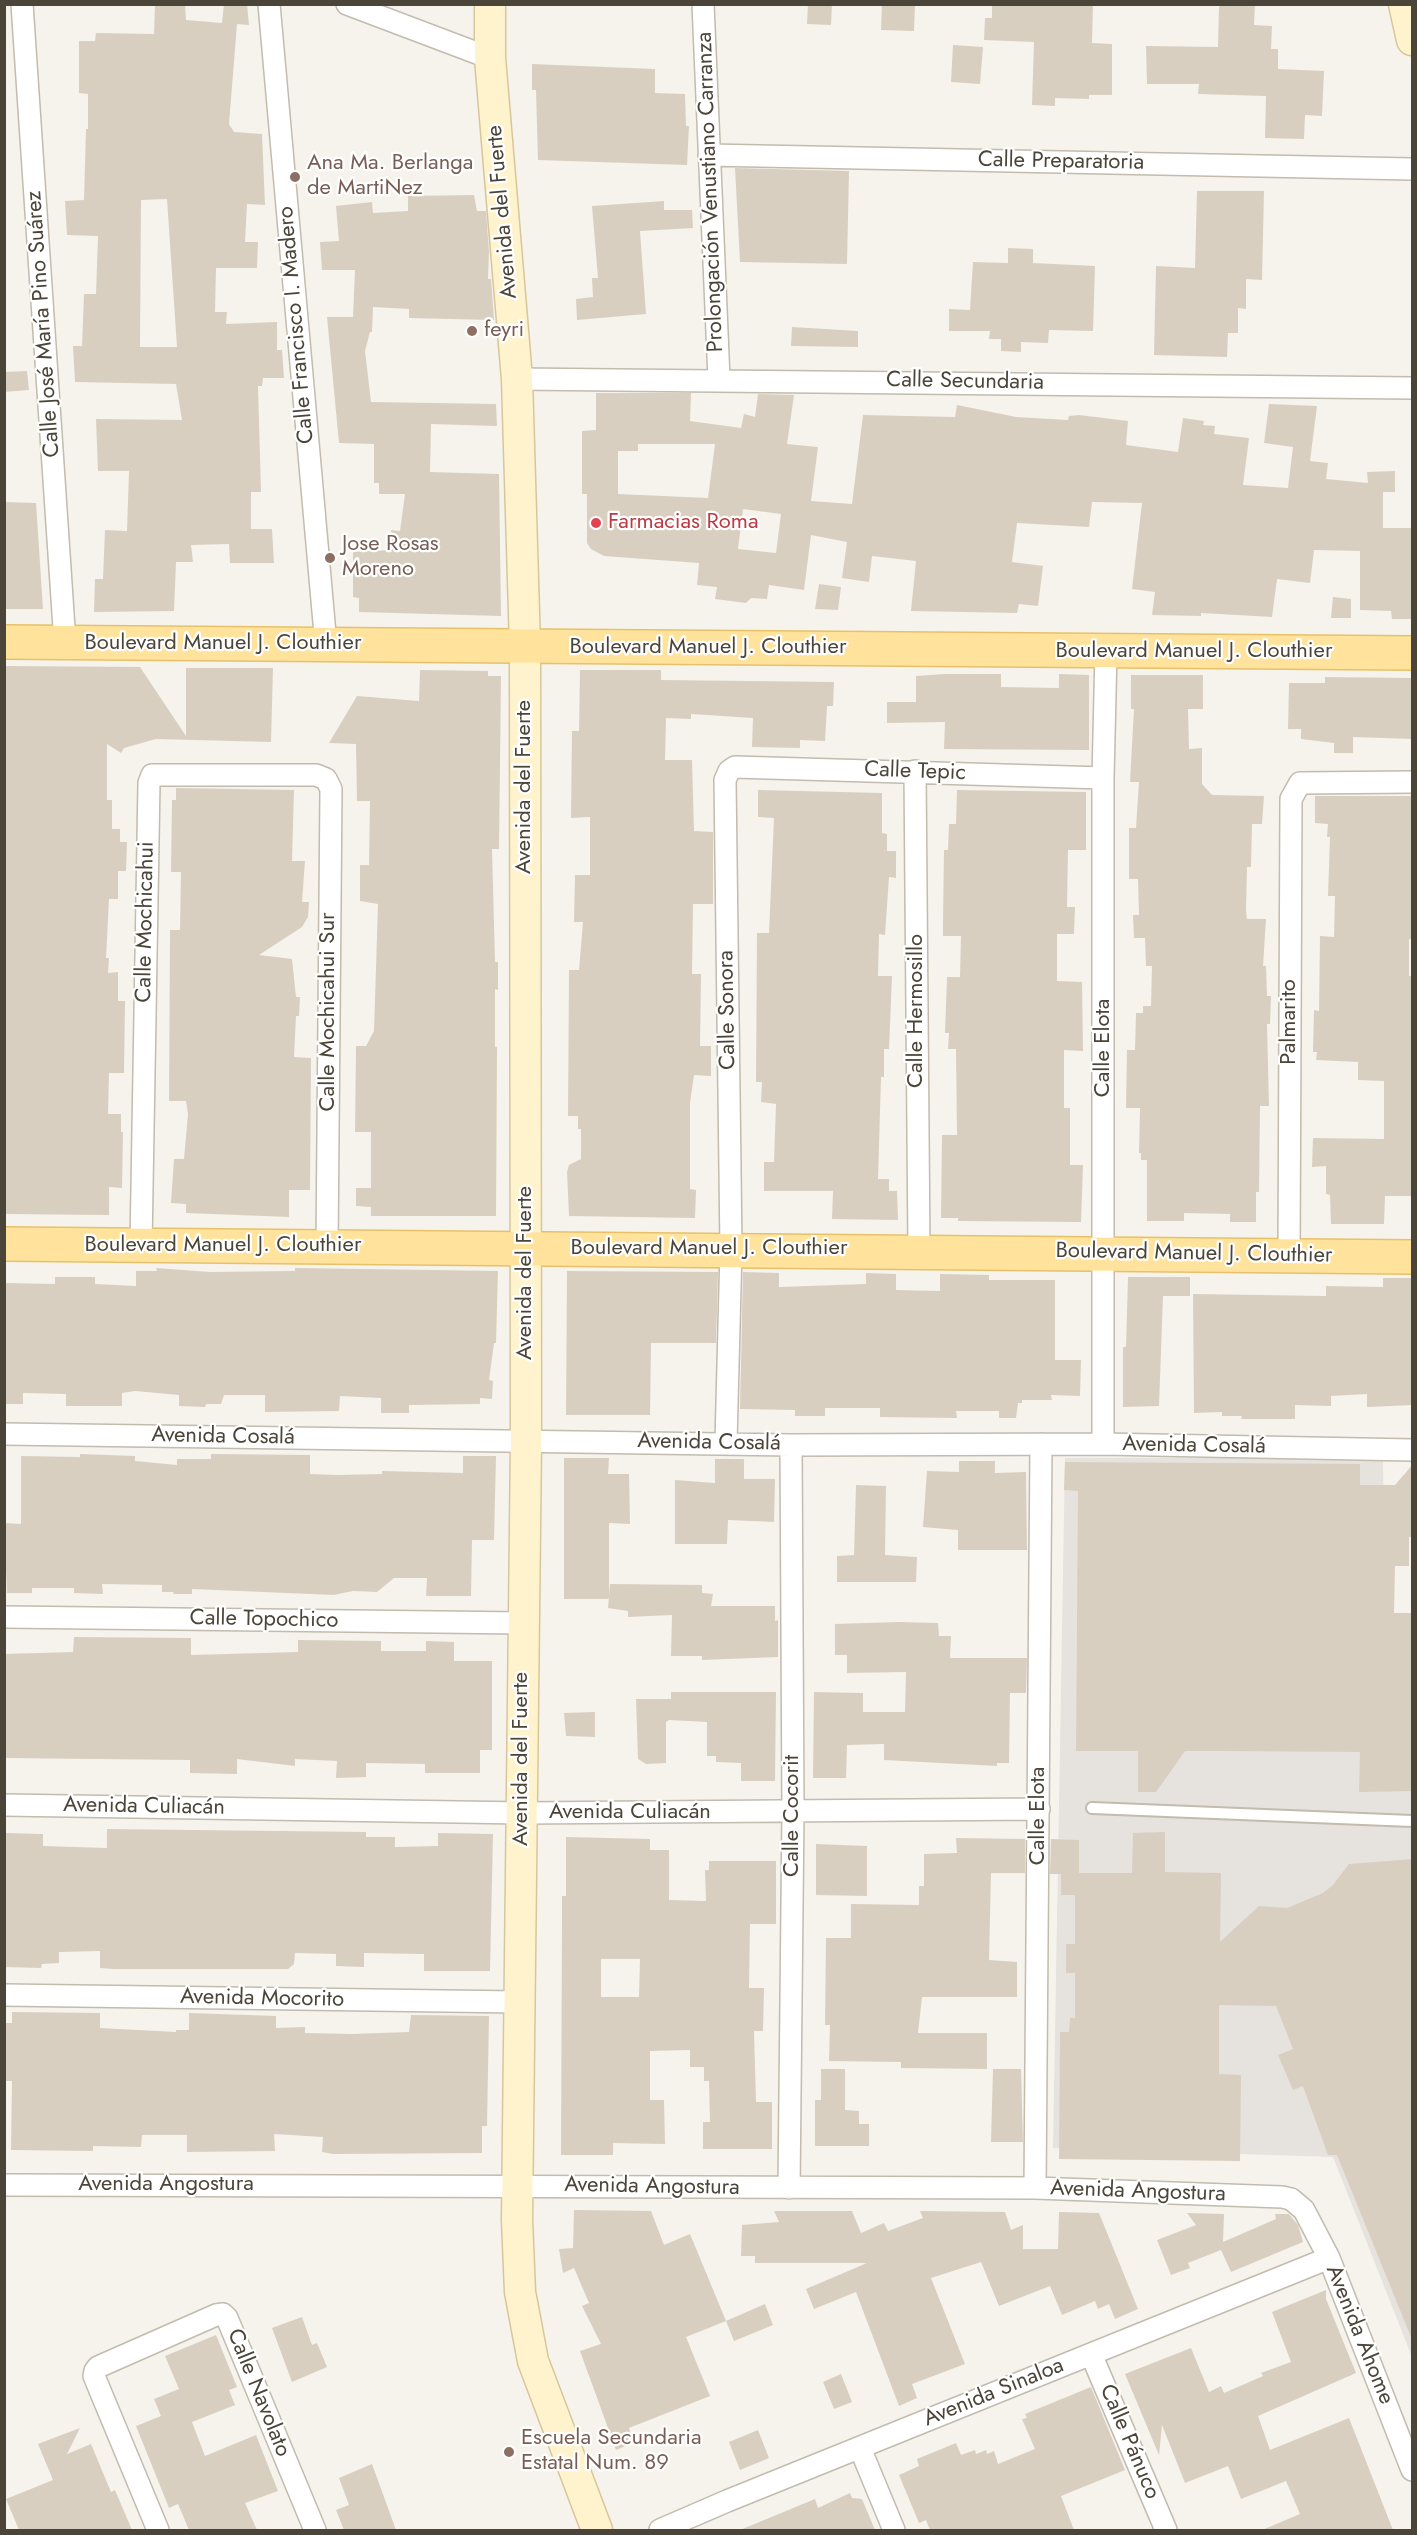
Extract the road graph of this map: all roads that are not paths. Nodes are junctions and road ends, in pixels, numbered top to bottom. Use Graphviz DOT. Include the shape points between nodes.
graph roads {
  1 [pos="22,4"];
  2 [pos="269,4"];
  3 [pos="347,4"];
  4 [pos="490,4"];
  5 [pos="703,4"];
  6 [pos="1404,4"];
  7 [pos="1413,40"];
  8 [pos="490,58"];
  9 [pos="709,155"];
  10 [pos="1413,169"];
  11 [pos="517,379"];
  12 [pos="719,379"];
  13 [pos="1413,388"];
  14 [pos="4,642"];
  15 [pos="65,643"];
  16 [pos="326,645"];
  17 [pos="525,647"];
  18 [pos="1106,651"];
  19 [pos="1413,653"];
  20 [pos="729,771"];
  21 [pos="915,771"];
  22 [pos="326,778"];
  23 [pos="1103,778"];
  24 [pos="1413,782"];
  25 [pos="4,1244"];
  26 [pos="141,1245"];
  27 [pos="327,1247"];
  28 [pos="525,1248"];
  29 [pos="731,1249"];
  30 [pos="918,1251"];
  31 [pos="1104,1253"];
  32 [pos="1289,1255"];
  33 [pos="1413,1257"];
  34 [pos="4,1434"];
  35 [pos="526,1441"];
  36 [pos="726,1442"];
  37 [pos="791,1444"];
  38 [pos="1041,1444"];
  39 [pos="1103,1444"];
  40 [pos="1413,1450"];
  41 [pos="4,1617"];
  42 [pos="523,1623"];
  43 [pos="4,1805"];
  44 [pos="1092,1808"];
  45 [pos="1039,1809"];
  46 [pos="793,1812"];
  47 [pos="523,1813"];
  48 [pos="1413,1821"];
  49 [pos="4,1995"];
  50 [pos="519,2002"];
  51 [pos="4,2185"];
  52 [pos="518,2186"];
  53 [pos="789,2188"];
  54 [pos="1035,2188"];
  55 [pos="1298,2204"];
  56 [pos="1329,2258"];
  57 [pos="1091,2354"];
  58 [pos="860,2448"];
  59 [pos="1413,2470"];
  60 [pos="158,2530"];
  61 [pos="315,2530"];
  62 [pos="597,2530"];
  63 [pos="660,2530"];
  64 [pos="894,2530"];
  65 [pos="1166,2530"];
  1 -- 15 [label="street, Calle José María Pino Suárez"];
  2 -- 16 [label="street, Calle Francisco I. Madero"];
  3 -- 8 [label="street"];
  4 -- 8 [label="street, Avenida del Fuerte"];
  5 -- 9 [label="street, Prolongación Venustiano Carranza"];
  6 -- 7 [label="street"];
  8 -- 11 [label="street, Avenida del Fuerte"];
  9 -- 10 [label="street, Calle Preparatoria"];
  9 -- 12 [label="street, Prolongación Venustiano Carranza"];
  11 -- 12 [label="street, Calle Secundaria"];
  11 -- 17 [label="street, Avenida del Fuerte"];
  12 -- 13 [label="street, Calle Secundaria"];
  14 -- 15 [label="main road, Boulevard Manuel J. Clouthier"];
  15 -- 16 [label="main road, Boulevard Manuel J. Clouthier"];
  16 -- 17 [label="main road, Boulevard Manuel J. Clouthier"];
  17 -- 18 [label="main road, Boulevard Manuel J. Clouthier"];
  17 -- 28 [label="street, Avenida del Fuerte"];
  18 -- 19 [label="main road, Boulevard Manuel J. Clouthier"];
  18 -- 23 [label="street, Calle Elota"];
  20 -- 21 [label="street, Calle Tepic" via="735,767"];
  20 -- 29 [label="street, Calle Sonora" via="725,780"];
  21 -- 23 [label="street, Calle Tepic"];
  21 -- 30 [label="street, Calle Hermosillo"];
  22 -- 26 [label="street, Calle Mochicahui" via="152,775"];
  22 -- 27 [label="street, Calle Mochicahui Sur" via="331,789"];
  23 -- 31 [label="street, Calle Elota"];
  24 -- 32 [label="street, Palmarito" via="1300,783 1294,789"];
  25 -- 26 [label="main road, Boulevard Manuel J. Clouthier"];
  26 -- 27 [label="main road, Boulevard Manuel J. Clouthier"];
  27 -- 28 [label="main road, Boulevard Manuel J. Clouthier"];
  28 -- 29 [label="main road, Boulevard Manuel J. Clouthier"];
  28 -- 35 [label="street, Avenida del Fuerte"];
  29 -- 30 [label="main road, Boulevard Manuel J. Clouthier"];
  29 -- 36 [label="street, Calle Sonora"];
  30 -- 31 [label="main road, Boulevard Manuel J. Clouthier"];
  31 -- 32 [label="main road, Boulevard Manuel J. Clouthier"];
  31 -- 39 [label="street, Calle Elota"];
  32 -- 33 [label="main road, Boulevard Manuel J. Clouthier"];
  34 -- 35 [label="street, Avenida Cosalá"];
  35 -- 36 [label="street, Avenida Cosalá"];
  35 -- 42 [label="street, Avenida del Fuerte"];
  36 -- 37 [label="street, Avenida Cosalá"];
  37 -- 38 [label="street, Avenida Cosalá"];
  37 -- 46 [label="street, Calle Cocorit"];
  38 -- 39 [label="street, Avenida Cosalá"];
  38 -- 45 [label="street, Calle Elota"];
  39 -- 40 [label="street, Avenida Cosalá"];
  41 -- 42 [label="street, Calle Topochico"];
  42 -- 47 [label="street, Avenida del Fuerte"];
  43 -- 47 [label="street, Avenida Culiacán"];
  44 -- 48 [label="lane"];
  45 -- 46 [label="street, Avenida Culiacán"];
  45 -- 54 [label="street, Calle Elota"];
  46 -- 47 [label="street, Avenida Culiacán"];
  46 -- 53 [label="street, Calle Cocorit"];
  47 -- 50 [label="street, Avenida del Fuerte"];
  49 -- 50 [label="street, Avenida Mocorito"];
  50 -- 52 [label="street, Avenida del Fuerte"];
  51 -- 52 [label="street, Avenida Angostura"];
  52 -- 53 [label="street, Avenida Angostura"];
  52 -- 62 [label="street, Avenida del Fuerte" via="520,2292 533,2361"];
  53 -- 54 [label="street, Avenida Angostura"];
  54 -- 55 [label="street, Avenida Angostura" via="1282,2197"];
  55 -- 56 [label="street, Avenida Ahome"];
  56 -- 57 [label="street, Avenida Sinaloa"];
  56 -- 59 [label="street, Avenida Ahome"];
  57 -- 58 [label="street, Avenida Sinaloa"];
  57 -- 65 [label="street, Calle Pánuco"];
  58 -- 63 [label="street, Avenida Sinaloa"];
  58 -- 64 [label="street"];
  60 -- 61 [label="street, Calle Navolato" via="95,2371 223,2314"];
}
